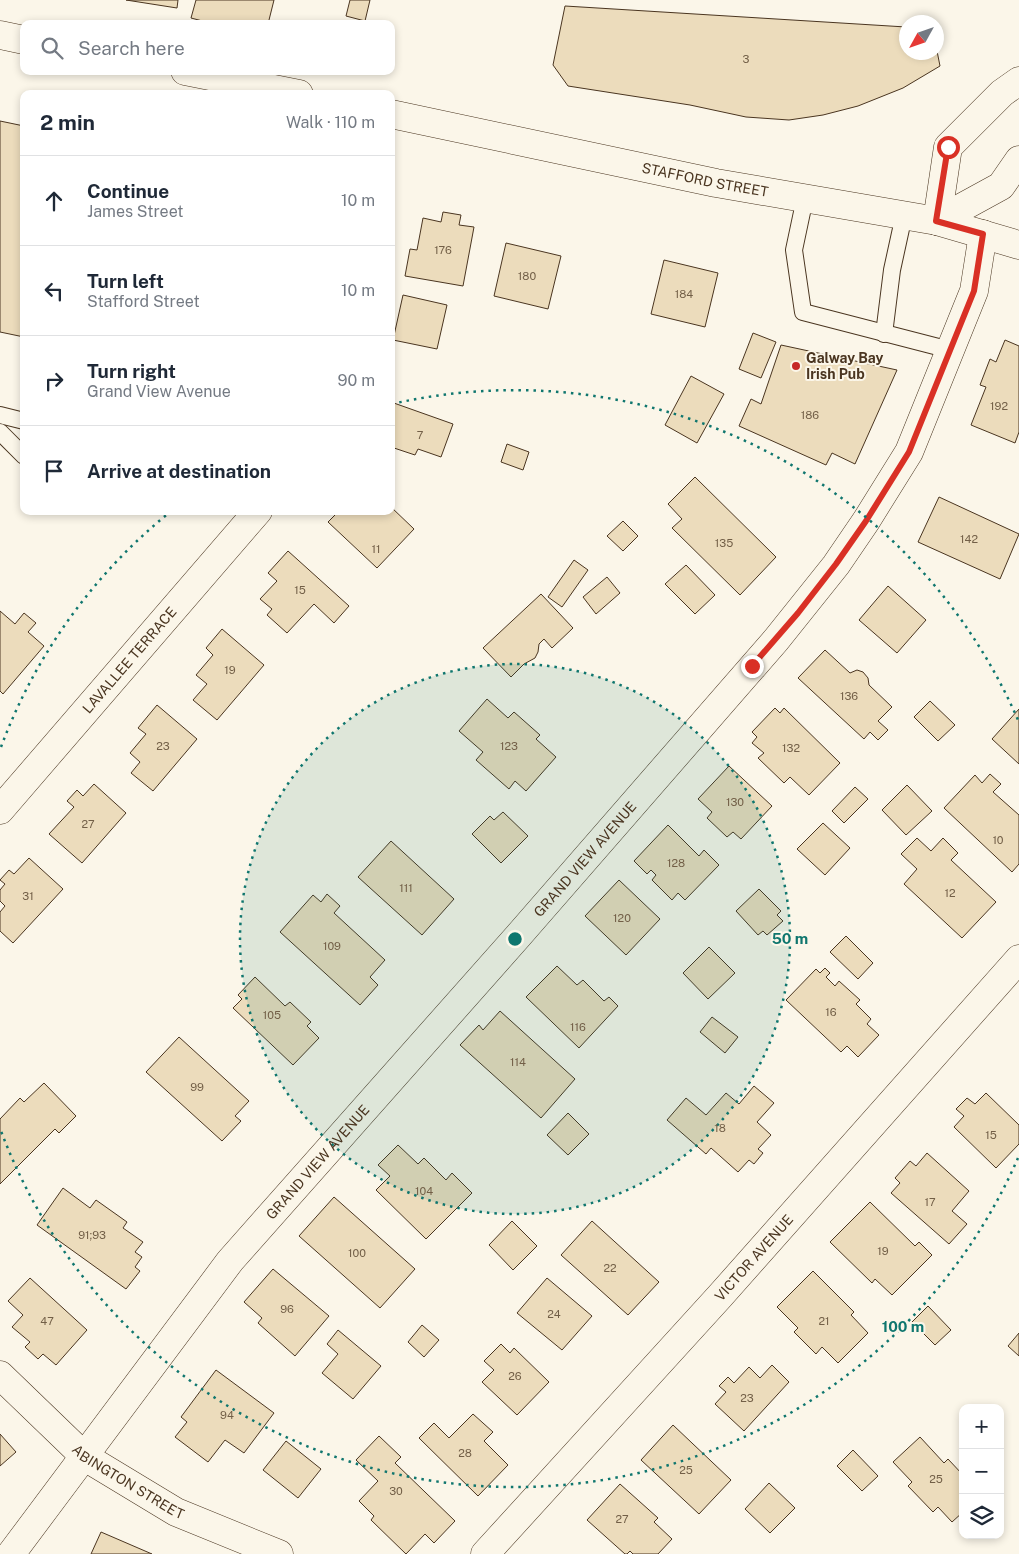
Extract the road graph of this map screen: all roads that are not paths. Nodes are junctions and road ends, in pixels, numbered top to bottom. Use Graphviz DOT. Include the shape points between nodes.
graph roads {
  1 [pos="0,35"];
  2 [pos="20,39"];
  3 [pos="205,75"];
  4 [pos="1019,81"];
  5 [pos="279,90"];
  6 [pos="395,115"];
  7 [pos="1019,160"];
  8 [pos="805,198"];
  9 [pos="904,215"];
  10 [pos="936,221"];
  11 [pos="983,234"];
  12 [pos="1019,245"];
  13 [pos="884,334"];
  14 [pos="950,350"];
  15 [pos="0,415"];
  16 [pos="20,420"];
  17 [pos="0,432"];
  18 [pos="20,452"];
  19 [pos="255,515"];
  20 [pos="0,810"];
  21 [pos="1019,959"];
  22 [pos="0,1375"];
  23 [pos="85,1456"];
  24 [pos="11,1554"];
  25 [pos="279,1554"];
  26 [pos="485,1554"];
  1 -- 2 [label="street"];
  3 -- 5 [label="street"];
  4 -- 10 [label="street" via="1002,93 948,147"];
  6 -- 8 [label="street, STAFFORD STREET" via="716,183"];
  7 -- 10 [label="street" via="1001,186"];
  8 -- 9 [label="street, STAFFORD STREET"];
  8 -- 13 [label="lane" via="794,250 803,312"];
  9 -- 10 [label="street, STAFFORD STREET"];
  9 -- 13 [label="lane" via="892,270"];
  10 -- 11 [label="street, STAFFORD STREET"];
  11 -- 12 [label="street, STAFFORD STREET"];
  11 -- 14 [label="street, GRAND VIEW AVENUE" via="974,291"];
  13 -- 14 [label="lane"];
  14 -- 23 [label="street, GRAND VIEW AVENUE" via="909,452 820,586 519,935 230,1261"];
  15 -- 16 [label="lane"];
  17 -- 18 [label="lane"];
  19 -- 20 [label="street, LAVALLEE TERRACE"];
  21 -- 26 [label="street, VICTOR AVENUE" via="714,1304"];
  22 -- 23 [label="street, ABINGTON STREET"];
  23 -- 24 [label="street, GRAND VIEW AVENUE"];
  23 -- 25 [label="street, ABINGTON STREET" via="176,1512"];
}
